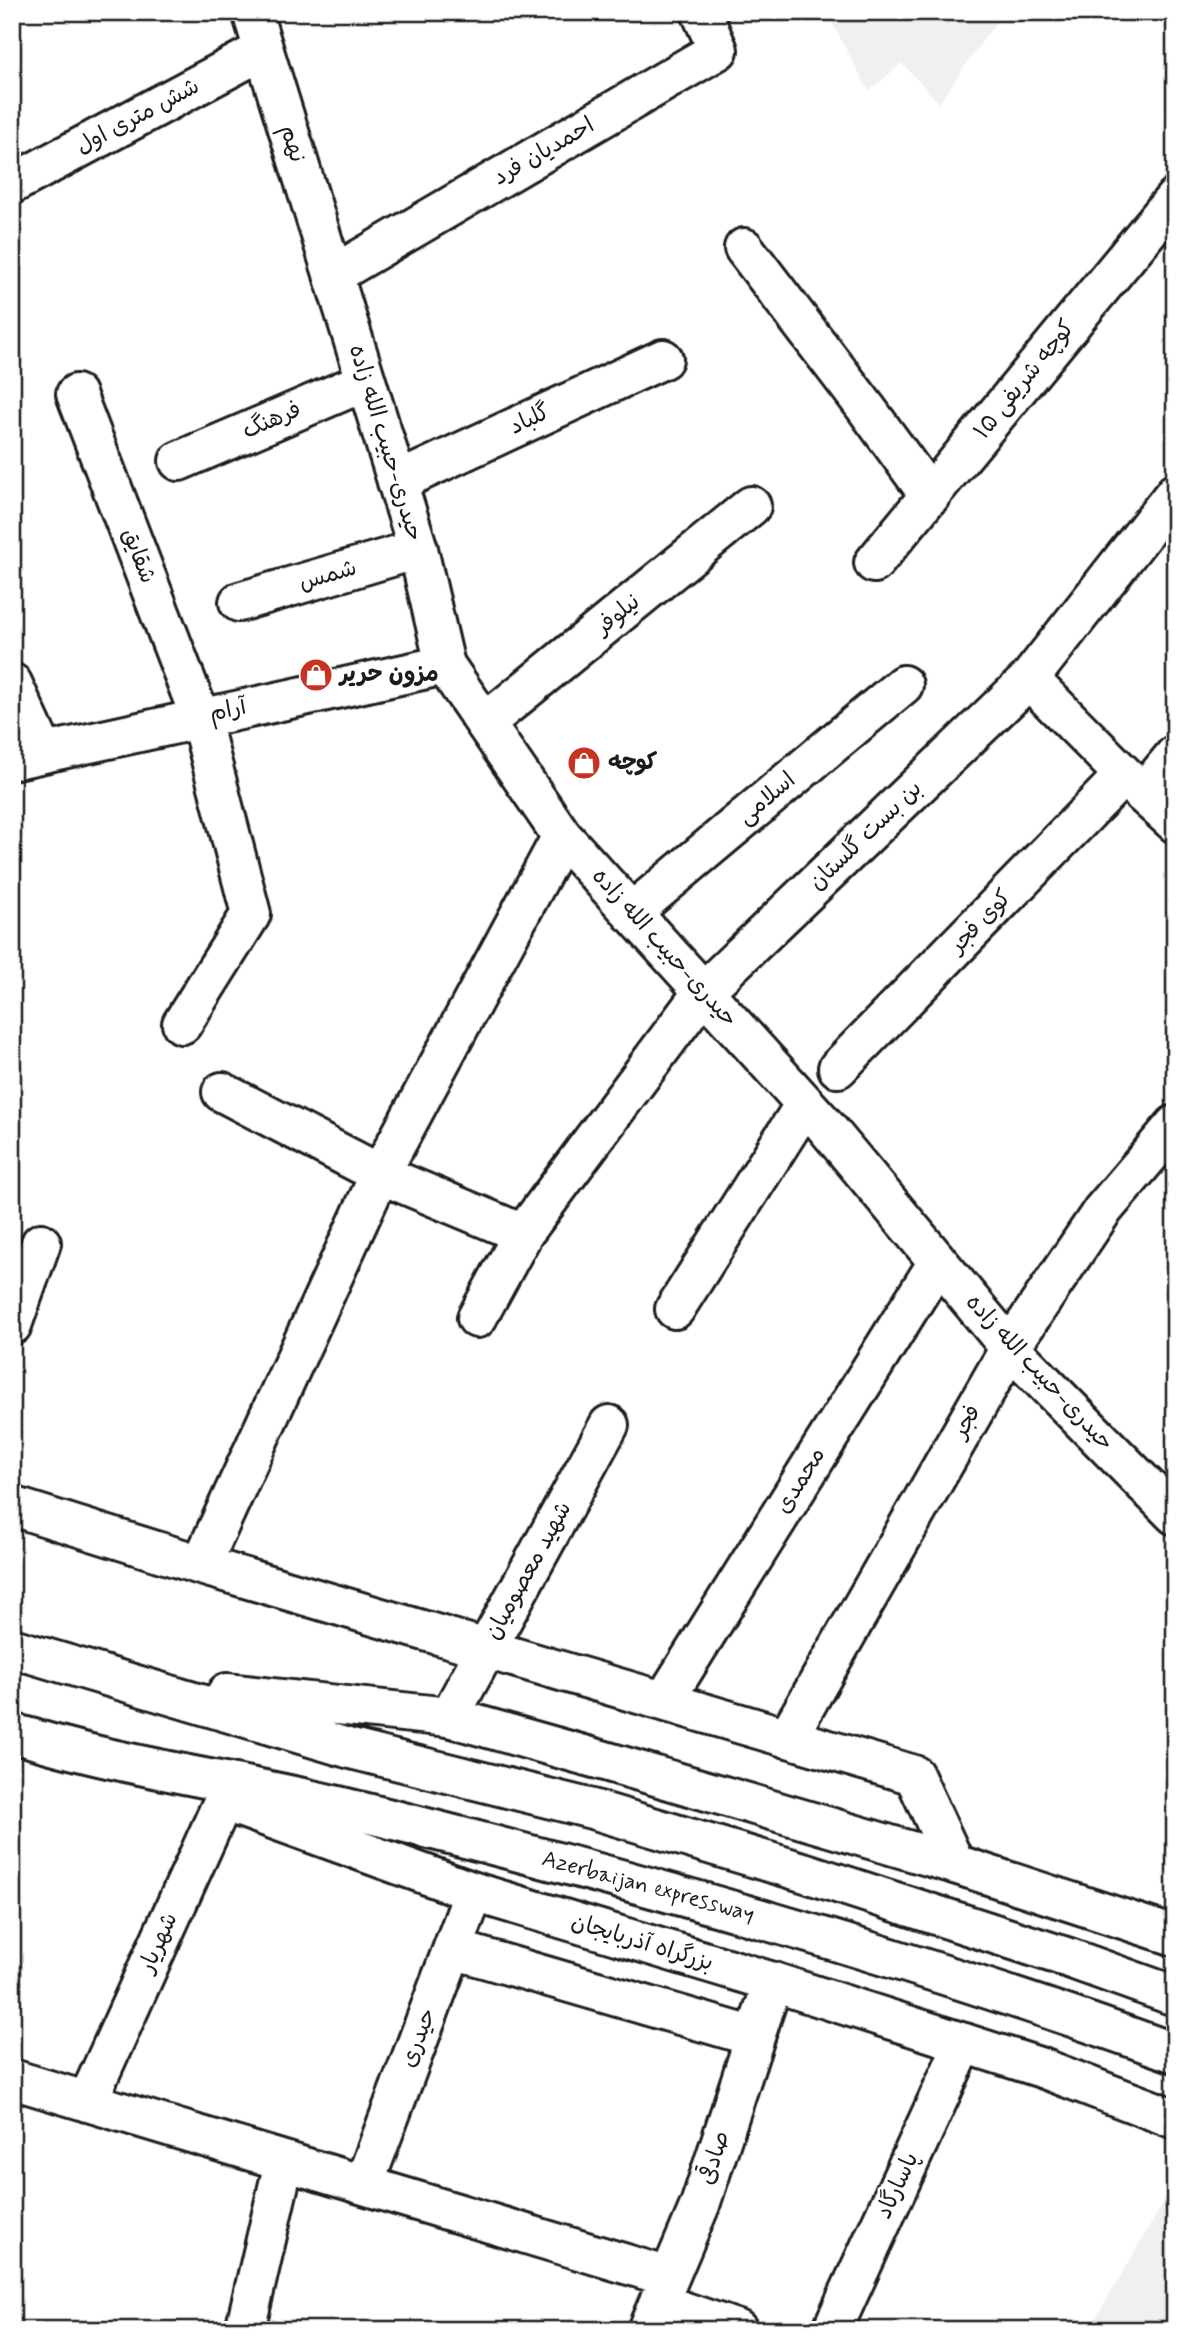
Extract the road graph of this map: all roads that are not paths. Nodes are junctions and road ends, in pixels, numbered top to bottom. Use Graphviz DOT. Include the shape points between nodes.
graph roads {
  1 [pos="252,12"];
  2 [pos="701,12"];
  3 [pos="263,50"];
  4 [pos="12,184"];
  5 [pos="1175,198"];
  6 [pos="744,248"];
  7 [pos="333,275"];
  8 [pos="663,359"];
  9 [pos="366,381"];
  10 [pos="76,394"];
  11 [pos="178,461"];
  12 [pos="397,482"];
  13 [pos="1175,493"];
  14 [pos="930,496"];
  15 [pos="751,506"];
  16 [pos="418,549"];
  17 [pos="874,563"];
  18 [pos="239,602"];
  19 [pos="445,665"];
  20 [pos="1029,680"];
  21 [pos="12,683"];
  22 [pos="904,685"];
  23 [pos="200,717"];
  24 [pos="485,723"];
  25 [pos="1175,755"];
  26 [pos="28,756"];
  27 [pos="1134,785"];
  28 [pos="1175,823"];
  29 [pos="562,836"];
  30 [pos="631,913"];
  31 [pos="703,992"];
  32 [pos="182,1024"];
  33 [pos="838,1068"];
  34 [pos="222,1092"];
  35 [pos="805,1104"];
  36 [pos="1175,1125"];
  37 [pos="380,1174"];
  38 [pos="523,1234"];
  39 [pos="41,1243"];
  40 [pos="938,1262"];
  41 [pos="675,1310"];
  42 [pos="477,1318"];
  43 [pos="12,1325"];
  44 [pos="1010,1348"];
  45 [pos="609,1425"];
  46 [pos="12,1506"];
  47 [pos="1175,1516"];
  48 [pos="201,1565"];
  49 [pos="12,1648"];
  50 [pos="486,1649"];
  51 [pos="131,1682"];
  52 [pos="664,1701"];
  53 [pos="449,1717"];
  54 [pos="12,1733"];
  55 [pos="787,1738"];
  56 [pos="227,1792"];
  57 [pos="955,1864"];
  58 [pos="474,1892"];
  59 [pos="1175,1936"];
  60 [pos="453,1949"];
  61 [pos="773,1982"];
  62 [pos="1175,1996"];
  63 [pos="755,2037"];
  64 [pos="964,2043"];
  65 [pos="1175,2053"];
  66 [pos="12,2079"];
  67 [pos="87,2102"];
  68 [pos="1175,2119"];
  69 [pos="284,2162"];
  70 [pos="364,2184"];
  71 [pos="658,2303"];
  72 [pos="245,2330"];
  73 [pos="737,2330"];
  74 [pos="832,2330"];
  1 -- 3 [label="main road, نهم"];
  2 -- 7 [label="main road, احمدیان فرد" via="718,50"];
  3 -- 4 [label="main road, شش متری اول"];
  3 -- 7 [label="main road, نهم"];
  5 -- 14 [label="main road, کوچه شریفی ۱۵"];
  6 -- 14 [label="main road"];
  7 -- 9 [label="main road, حیدری-حبیب الله زاده"];
  8 -- 12 [label="main road, گلباد"];
  9 -- 11 [label="main road, فرهنگ"];
  9 -- 12 [label="main road, حیدری-حبیب الله زاده"];
  10 -- 23 [label="main road, شقایق"];
  12 -- 16 [label="main road, حیدری-حبیب الله زاده"];
  13 -- 20 [label="main road, بن بست گلستان"];
  14 -- 17 [label="main road, کوچه شریفی ۱۵"];
  15 -- 24 [label="main road, نیلوفر"];
  16 -- 18 [label="main road, شمس"];
  16 -- 19 [label="main road, حیدری-حبیب الله زاده"];
  19 -- 23 [label="main road, آرام"];
  19 -- 24 [label="main road, حیدری-حبیب الله زاده"];
  20 -- 27 [label="main road"];
  20 -- 31 [label="main road, بن بست گلستان"];
  21 -- 26 [label="main road"];
  22 -- 30 [label="main road, اسلامی"];
  23 -- 26 [label="main road, آرام"];
  23 -- 32 [label="main road, شقایق" via="251,914"];
  24 -- 29 [label="main road, حیدری-حبیب الله زاده"];
  25 -- 27 [label="main road, کوی فجر"];
  27 -- 28 [label="main road"];
  27 -- 33 [label="main road, کوی فجر"];
  29 -- 30 [label="main road, حیدری-حبیب الله زاده"];
  29 -- 37 [label="main road"];
  30 -- 31 [label="main road, حیدری-حبیب الله زاده"];
  31 -- 35 [label="main road, حیدری-حبیب الله زاده"];
  31 -- 38 [label="main road, بن بست گلستان"];
  34 -- 37 [label="main road"];
  35 -- 40 [label="main road, حیدری-حبیب الله زاده"];
  35 -- 41 [label="main road"];
  36 -- 44 [label="main road, فجر" via="1102,1211"];
  37 -- 38 [label="main road"];
  37 -- 48 [label="main road"];
  38 -- 42 [label="main road, بن بست گلستان"];
  39 -- 43 [label="main road"];
  40 -- 44 [label="main road, حیدری-حبیب الله زاده"];
  40 -- 52 [label="main road, محمدی"];
  44 -- 47 [label="main road, حیدری-حبیب الله زاده"];
  44 -- 55 [label="main road, فجر"];
  45 -- 50 [label="main road, شهید معصومیان"];
  46 -- 48 [label="main road"];
  48 -- 50 [label="main road"];
  49 -- 51 [label="main road"];
  50 -- 52 [label="main road"];
  50 -- 53 [label="main road, شهید معصومیان"];
  51 -- 53 [label="main road"];
  51 -- 62 [label="main road" via="351,1749 593,1809 806,1872"];
  52 -- 55 [label="main road"];
  53 -- 57 [label="main road"];
  54 -- 56 [label="main road, بزرگراه آذربایجان"];
  55 -- 57 [label="main road" via="914,1775"];
  56 -- 58 [label="main road, بزرگراه آذربایجان"];
  56 -- 65 [label="main road, Azerbaijan expressway" via="334,1805 577,1867 789,1926 1057,2010"];
  56 -- 67 [label="main road, شهریار"];
  57 -- 59 [label="main road"];
  58 -- 60 [label="main road, حیدری"];
  58 -- 61 [label="main road, بزرگراه آذربایجان"];
  60 -- 63 [label="main road"];
  60 -- 70 [label="main road, حیدری"];
  61 -- 63 [label="main road, صادقی"];
  61 -- 64 [label="main road, بزرگراه آذربایجان"];
  63 -- 71 [label="main road, صادقی" via="700,2205"];
  64 -- 68 [label="main road, بزرگراه آذربایجان"];
  64 -- 74 [label="main road, پاسارگاد"];
  66 -- 67 [label="main road"];
  67 -- 69 [label="main road"];
  69 -- 70 [label="main road"];
  69 -- 72 [label="main road"];
  70 -- 71 [label="main road"];
  71 -- 73 [label="main road"];
}
